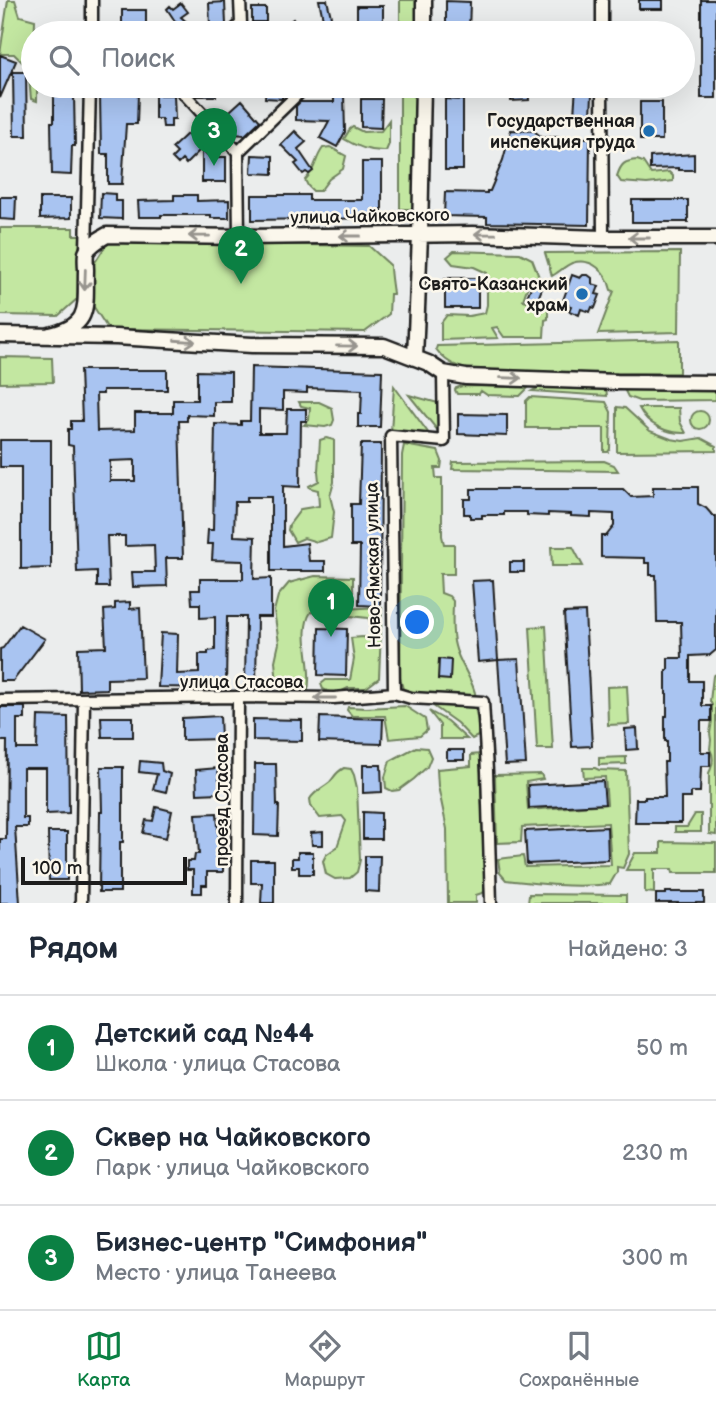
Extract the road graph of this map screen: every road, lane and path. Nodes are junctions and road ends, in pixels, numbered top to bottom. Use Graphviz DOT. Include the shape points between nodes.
graph roads {
  1 [pos="92,0"];
  2 [pos="240,0"];
  3 [pos="424,0"];
  4 [pos="602,0"];
  5 [pos="92,21"];
  6 [pos="241,21"];
  7 [pos="424,21"];
  8 [pos="602,21"];
  9 [pos="90,98"];
  10 [pos="188,98"];
  11 [pos="294,98"];
  12 [pos="423,98"];
  13 [pos="602,98"];
  14 [pos="238,152"];
  15 [pos="421,235"];
  16 [pos="239,237"];
  17 [pos="603,238"];
  18 [pos="716,238"];
  19 [pos="86,253"];
  20 [pos="85,308"];
  21 [pos="0,335"];
  22 [pos="50,335"];
  23 [pos="116,337"];
  24 [pos="415,358"];
  25 [pos="443,373"];
  26 [pos="716,383"];
  27 [pos="394,693"];
  28 [pos="238,697"];
  29 [pos="0,700"];
  30 [pos="84,700"];
  31 [pos="81,903"];
  32 [pos="237,903"];
  33 [pos="491,903"];
  1 -- 5 [label="street"];
  2 -- 6 [label="street"];
  3 -- 7 [label="main road"];
  4 -- 8 [label="street"];
  9 -- 19 [label="street"];
  10 -- 14 [label="street"];
  11 -- 14 [label="street"];
  12 -- 15 [label="main road"];
  13 -- 17 [label="street"];
  14 -- 16 [label="street"];
  15 -- 16 [label="main road, улица Чайковского, one-way"];
  17 -- 15 [label="main road, улица Чайковского, one-way"];
  15 -- 24 [label="main road"];
  16 -- 19 [label="main road, улица Чайковского, one-way" via="107,235"];
  18 -- 17 [label="main road, улица Чайковского, one-way"];
  19 -- 20 [label="main road, one-way"];
  20 -- 22 [label="main road" via="73,327"];
  20 -- 23 [label="main road" via="93,326"];
  21 -- 22 [label="main road"];
  22 -- 23 [label="main road"];
  23 -- 24 [label="main road, one-way" via="384,346"];
  24 -- 25 [label="main road"];
  25 -- 26 [label="main road, one-way"];
  25 -- 27 [label="street, Ново-Ямская улица" via="444,442 391,436"];
  27 -- 28 [label="street, улица Стасова, one-way"];
  27 -- 33 [label="street, улица Стасова" via="483,702"];
  28 -- 30 [label="street, улица Стасова"];
  28 -- 32 [label="street, проезд Стасова"];
  29 -- 30 [label="street, улица Стасова"];
  30 -- 31 [label="street"];
}
